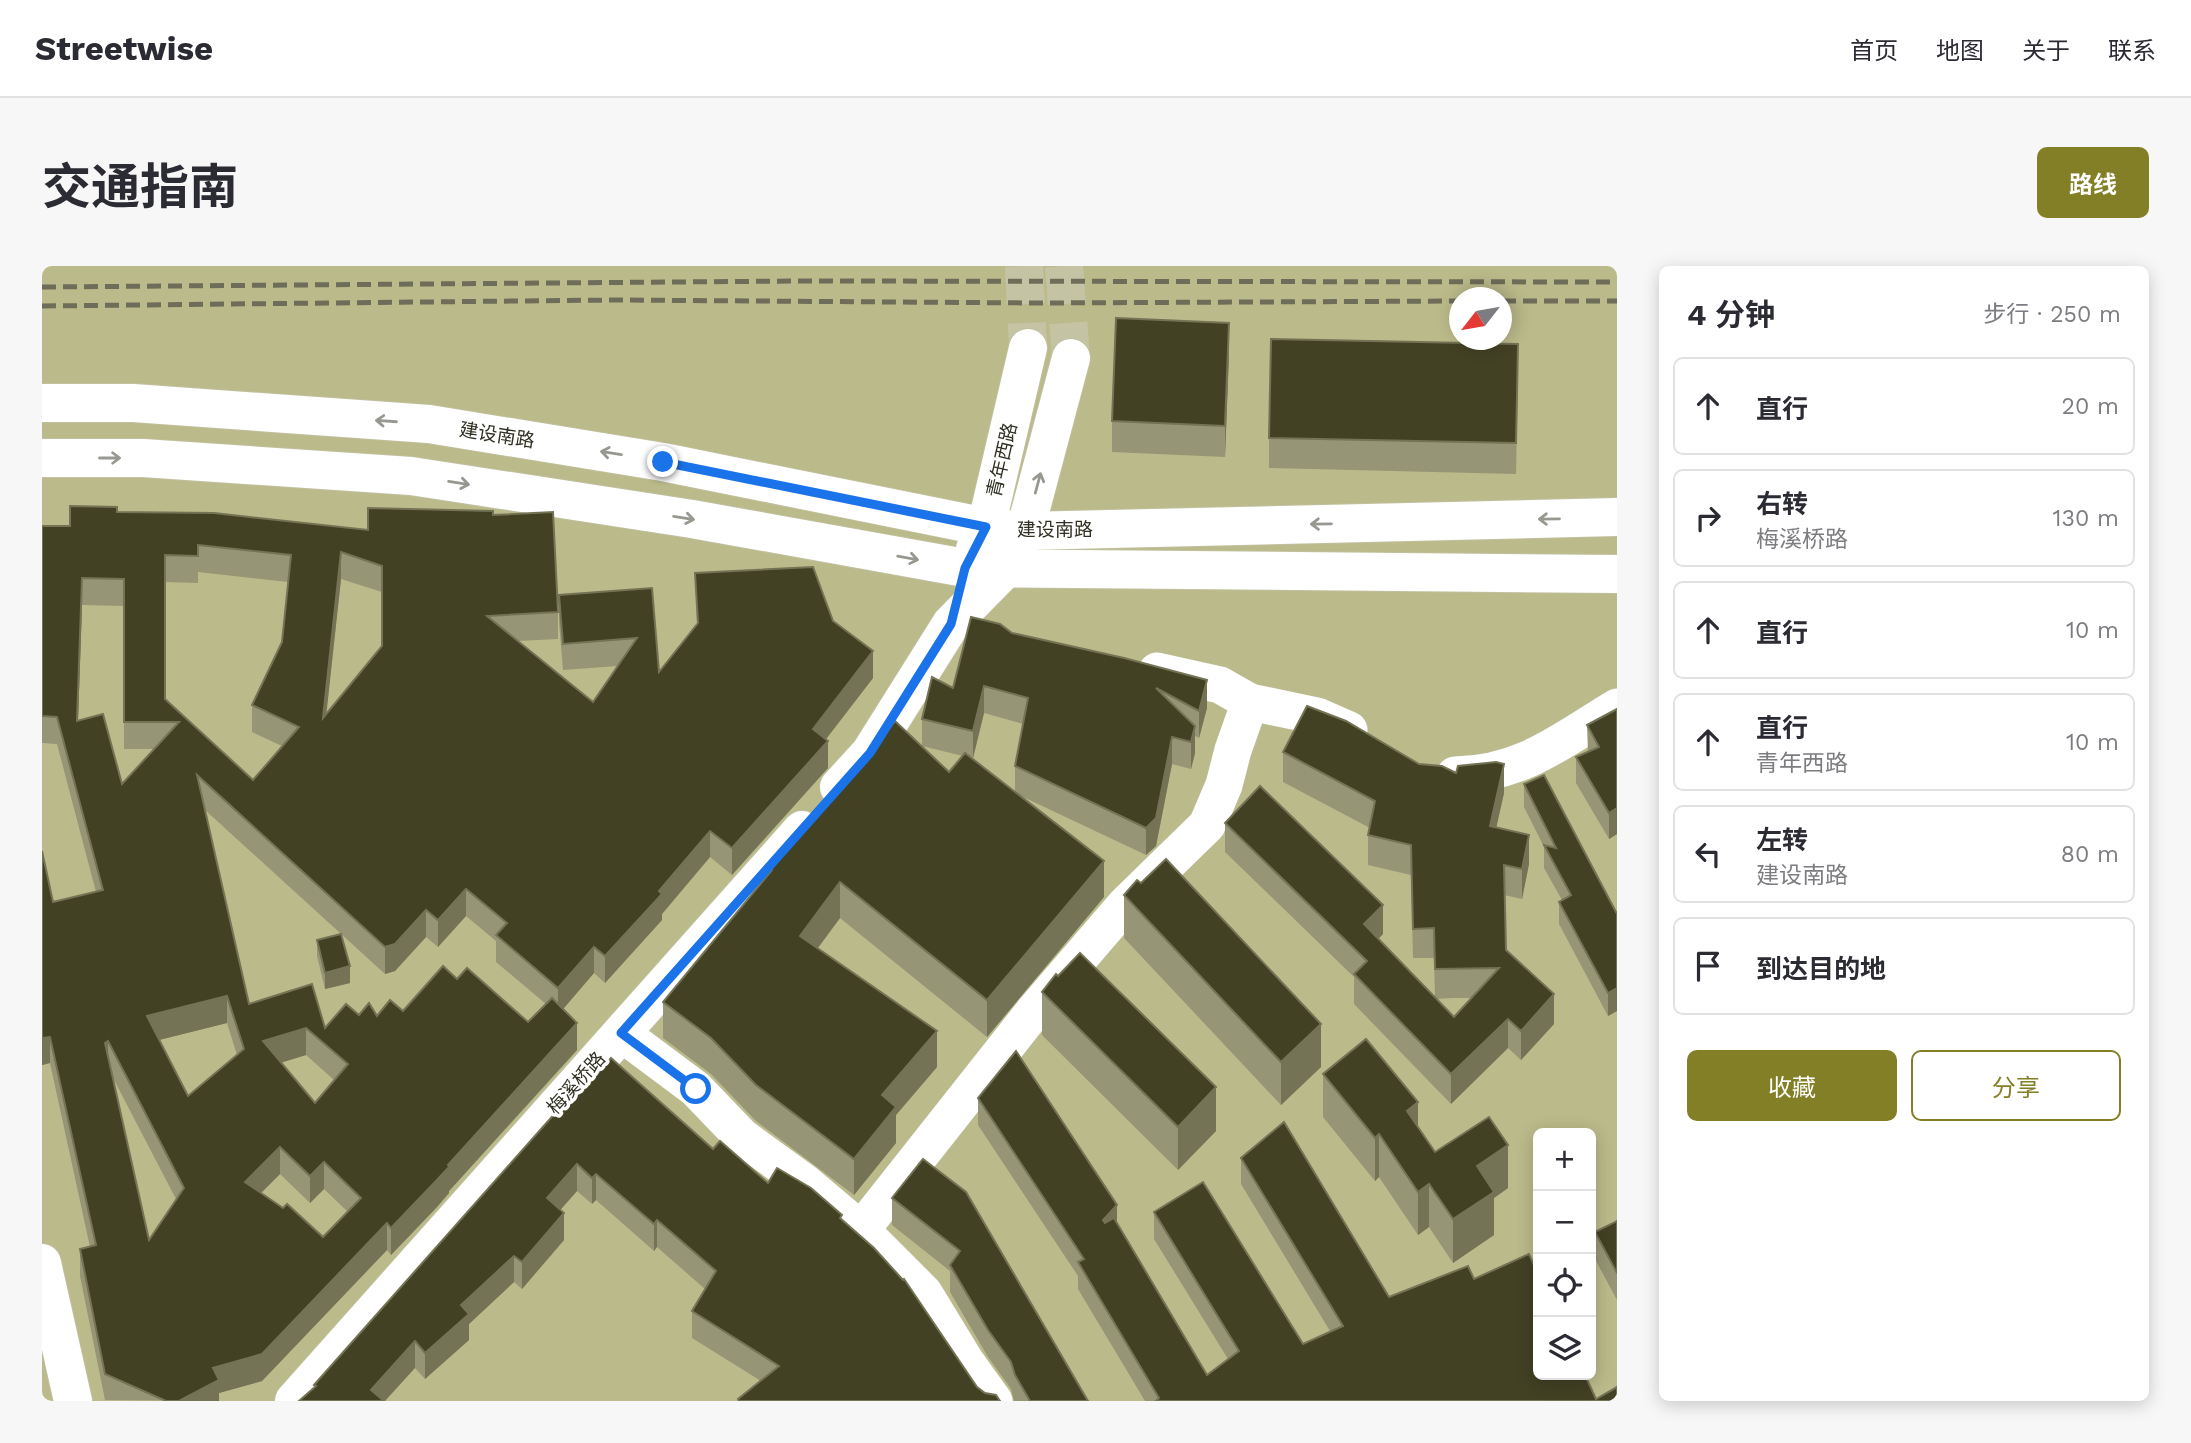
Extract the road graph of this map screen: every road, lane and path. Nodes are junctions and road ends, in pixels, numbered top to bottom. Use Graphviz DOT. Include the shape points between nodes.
graph roads {
  1 [pos="1028,348"];
  2 [pos="1071,358"];
  3 [pos="42,403"];
  4 [pos="42,458"];
  5 [pos="1617,517"];
  6 [pos="986,527"];
  7 [pos="1025,531"];
  8 [pos="965,568"];
  9 [pos="1004,569"];
  10 [pos="1617,574"];
  11 [pos="951,624"];
  12 [pos="1125,664"];
  13 [pos="1250,702"];
  14 [pos="1617,707"];
  15 [pos="1374,744"];
  16 [pos="1418,769"];
  17 [pos="621,1033"];
  18 [pos="861,1230"];
  19 [pos="42,1263"];
  20 [pos="73,1401"];
  21 [pos="294,1401"];
  22 [pos="994,1401"];
  1 -- 6 [label="main road, 青年西路"];
  7 -- 2 [label="main road, 青年西路, one-way"];
  6 -- 3 [label="main road, 建设南路, one-way" via="663,462 429,424 133,403"];
  4 -- 8 [label="main road, 建设南路, one-way" via="143,458 411,476 692,519"];
  5 -- 7 [label="main road, 建设南路, one-way"];
  6 -- 7 [label="main road, 建设南路"];
  6 -- 8 [label="main road, 青年西路"];
  7 -- 9 [label="main road, 青年西路"];
  8 -- 9 [label="main road, 建设南路"];
  8 -- 11 [label="main road, 青年西路"];
  9 -- 10 [label="main road, 建设南路"];
  9 -- 11 [label="main road, 青年西路"];
  11 -- 17 [label="main road, 梅溪桥路" via="870,753"];
  12 -- 13 [label="street" via="1220,685"];
  13 -- 15 [label="street" via="1317,716"];
  13 -- 18 [label="street" via="1207,825 1125,905 1034,1011"];
  14 -- 16 [label="street" via="1553,748 1510,768 1464,775 1429,775"];
  17 -- 18 [label="street" via="696,1089 742,1137"];
  17 -- 21 [label="main road, 梅溪桥路"];
  18 -- 22 [label="street" via="925,1293"];
  19 -- 20 [label="main road"];
}
